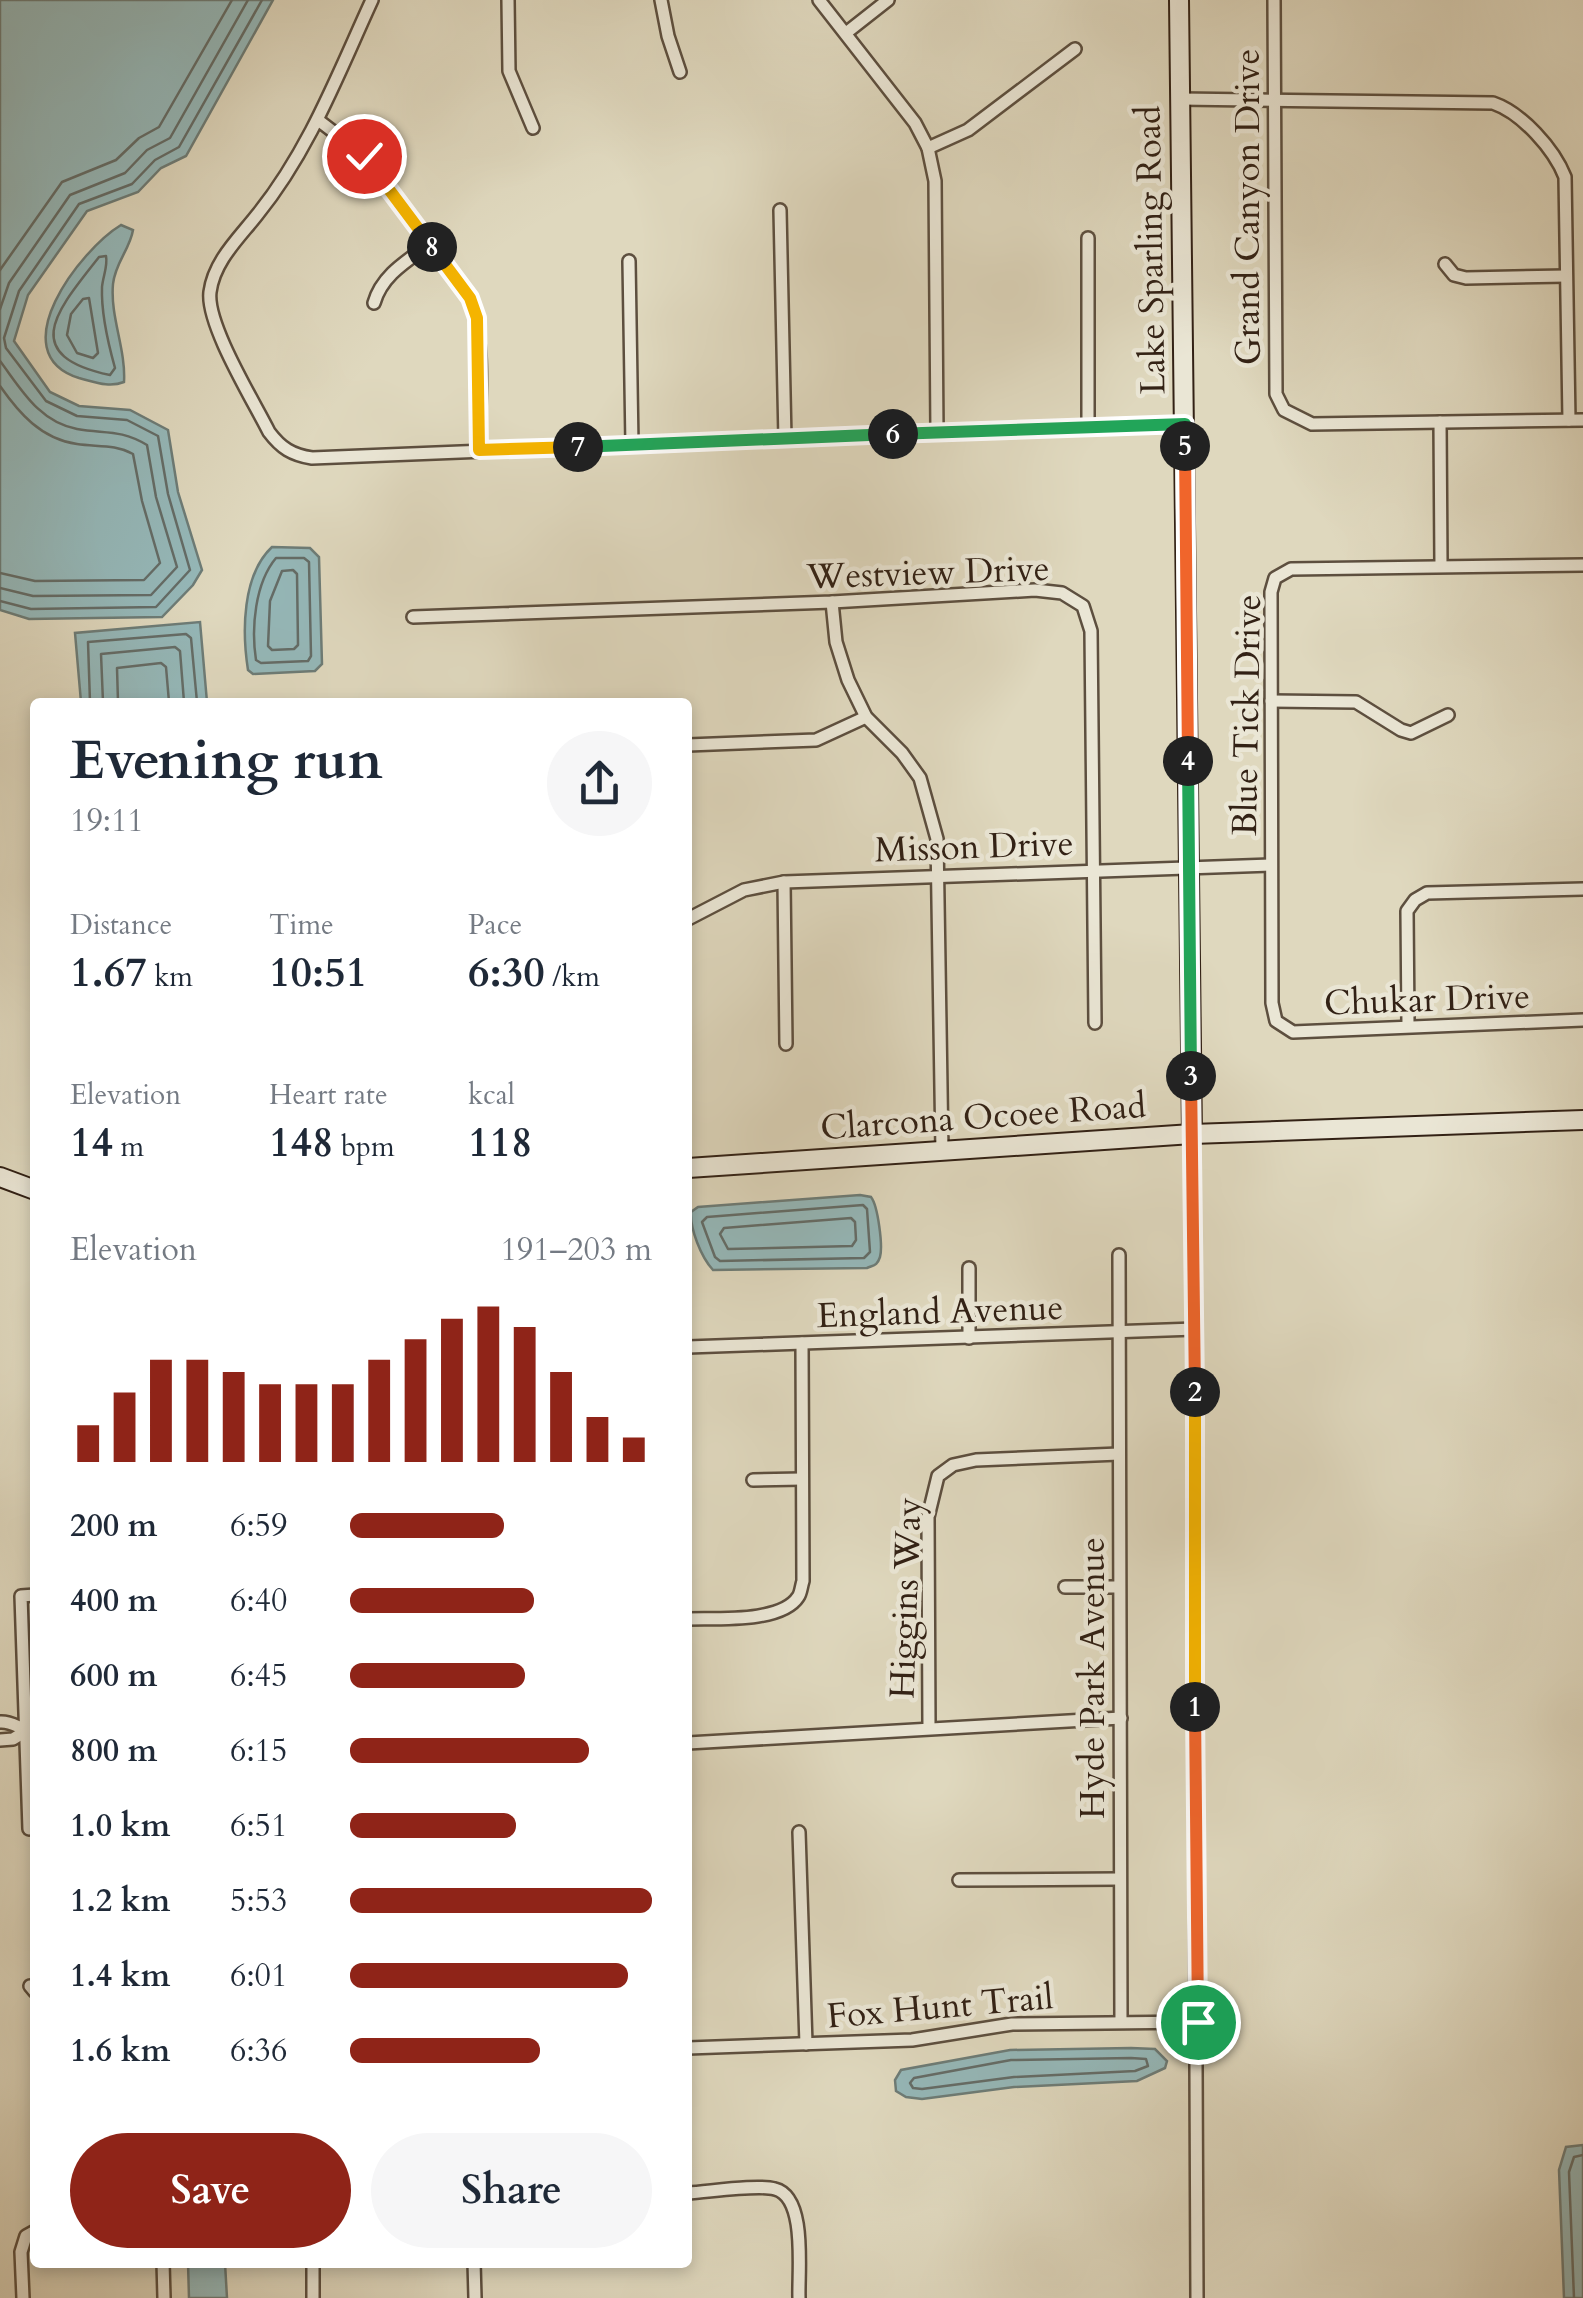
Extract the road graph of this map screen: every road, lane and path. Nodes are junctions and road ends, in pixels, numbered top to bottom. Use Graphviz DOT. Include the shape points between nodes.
graph roads {
  1 [pos="372,0"];
  2 [pos="508,0"];
  3 [pos="661,0"];
  4 [pos="819,0"];
  5 [pos="888,0"];
  6 [pos="1179,0"];
  7 [pos="1274,0"];
  8 [pos="846,33"];
  9 [pos="1075,48"];
  10 [pos="680,72"];
  11 [pos="1180,99"];
  12 [pos="1274,99"];
  13 [pos="318,120"];
  14 [pos="532,128"];
  15 [pos="928,148"];
  16 [pos="780,210"];
  17 [pos="1088,238"];
  18 [pos="430,244"];
  19 [pos="629,261"];
  20 [pos="1444,264"];
  21 [pos="1566,276"];
  22 [pos="374,304"];
  23 [pos="1569,420"];
  24 [pos="1583,420"];
  25 [pos="1440,422"];
  26 [pos="1185,424"];
  27 [pos="1088,426"];
  28 [pos="938,432"];
  29 [pos="785,439"];
  30 [pos="632,444"];
  31 [pos="479,450"];
  32 [pos="1441,565"];
  33 [pos="1583,565"];
  34 [pos="832,602"];
  35 [pos="414,617"];
  36 [pos="1271,701"];
  37 [pos="866,716"];
  38 [pos="1448,716"];
  39 [pos="692,745"];
  40 [pos="1271,866"];
  41 [pos="1189,868"];
  42 [pos="1094,869"];
  43 [pos="940,874"];
  44 [pos="784,882"];
  45 [pos="1583,888"];
  46 [pos="692,917"];
  47 [pos="1583,1020"];
  48 [pos="1276,1021"];
  49 [pos="1095,1024"];
  50 [pos="1408,1026"];
  51 [pos="786,1044"];
  52 [pos="1583,1120"];
  53 [pos="1192,1134"];
  54 [pos="942,1151"];
  55 [pos="692,1168"];
  56 [pos="0,1177"];
  57 [pos="30,1188"];
  58 [pos="1120,1255"];
  59 [pos="968,1268"];
  60 [pos="1195,1328"];
  61 [pos="1121,1333"];
  62 [pos="968,1338"];
  63 [pos="802,1344"];
  64 [pos="692,1347"];
  65 [pos="1120,1454"];
  66 [pos="802,1479"];
  67 [pos="753,1480"];
  68 [pos="1065,1587"];
  69 [pos="1120,1587"];
  70 [pos="30,1595"];
  71 [pos="692,1619"];
  72 [pos="1121,1718"];
  73 [pos="0,1722"];
  74 [pos="929,1728"];
  75 [pos="30,1731"];
  76 [pos="0,1740"];
  77 [pos="692,1743"];
  78 [pos="29,1829"];
  79 [pos="799,1832"];
  80 [pos="1120,1879"];
  81 [pos="959,1880"];
  82 [pos="1121,2022"];
  83 [pos="1198,2022"];
  84 [pos="806,2044"];
  85 [pos="692,2048"];
  86 [pos="692,2193"];
  87 [pos="30,2234"];
  88 [pos="163,2268"];
  89 [pos="313,2268"];
  90 [pos="474,2268"];
  91 [pos="23,2298"];
  92 [pos="164,2298"];
  93 [pos="313,2298"];
  94 [pos="474,2298"];
  95 [pos="799,2298"];
  96 [pos="1198,2298"];
  1 -- 13 [label="street"];
  2 -- 14 [label="street" via="508,70"];
  3 -- 10 [label="street"];
  4 -- 8 [label="street"];
  5 -- 8 [label="street"];
  6 -- 11 [label="street, Lake Sparling Road"];
  7 -- 12 [label="street, Grand Canyon Drive"];
  8 -- 15 [label="street"];
  9 -- 15 [label="street" via="968,130"];
  11 -- 12 [label="street"];
  11 -- 26 [label="street, Lake Sparling Road"];
  12 -- 21 [label="street" via="1509,108 1558,160 1565,177"];
  12 -- 25 [label="street, Grand Canyon Drive" via="1276,394 1284,410 1312,424"];
  13 -- 18 [label="street" via="364,156"];
  13 -- 31 [label="street" via="281,186 216,268 212,318 268,432 296,456"];
  15 -- 28 [label="street" via="935,181"];
  16 -- 29 [label="street"];
  17 -- 27 [label="street"];
  18 -- 22 [label="street" via="392,272"];
  18 -- 31 [label="street" via="477,318"];
  19 -- 30 [label="street"];
  20 -- 21 [label="street" via="1466,278"];
  21 -- 23 [label="street"];
  23 -- 24 [label="street, Grand Canyon Drive"];
  23 -- 25 [label="street, Grand Canyon Drive"];
  25 -- 32 [label="street"];
  26 -- 27 [label="street"];
  26 -- 41 [label="street, Lake Sparling Road"];
  27 -- 28 [label="street"];
  28 -- 29 [label="street"];
  29 -- 30 [label="street"];
  30 -- 31 [label="street"];
  32 -- 33 [label="street"];
  32 -- 36 [label="street, Blue Tick Drive" via="1291,569 1275,578"];
  34 -- 35 [label="street, Westview Drive"];
  34 -- 37 [label="street" via="836,642"];
  34 -- 42 [label="street, Westview Drive" via="1035,590 1062,593 1083,606 1091,631"];
  36 -- 38 [label="street" via="1356,702 1411,732"];
  36 -- 40 [label="street, Blue Tick Drive"];
  37 -- 39 [label="street" via="816,740"];
  37 -- 43 [label="street" via="920,778 938,839"];
  40 -- 41 [label="street, Misson Drive"];
  40 -- 48 [label="street, Blue Tick Drive"];
  41 -- 42 [label="street, Misson Drive"];
  41 -- 53 [label="street, Lake Sparling Road"];
  42 -- 43 [label="street, Misson Drive"];
  42 -- 49 [label="street, Westview Drive"];
  43 -- 44 [label="street, Misson Drive"];
  43 -- 54 [label="street"];
  44 -- 46 [label="street, Misson Drive" via="744,890"];
  44 -- 51 [label="street"];
  45 -- 50 [label="street" via="1427,893 1415,900 1408,911"];
  47 -- 50 [label="street, Chukar Drive"];
  48 -- 50 [label="street, Chukar Drive" via="1294,1032"];
  52 -- 53 [label="street, Clarcona Ocoee Road"];
  53 -- 54 [label="street, Clarcona Ocoee Road"];
  53 -- 60 [label="street, Lake Sparling Road"];
  54 -- 55 [label="street, Clarcona Ocoee Road"];
  56 -- 57 [label="street"];
  58 -- 61 [label="street, Hyde Park Avenue"];
  59 -- 62 [label="street"];
  60 -- 61 [label="street, England Avenue"];
  60 -- 83 [label="street, Lake Sparling Road"];
  61 -- 62 [label="street, England Avenue"];
  61 -- 65 [label="street, Hyde Park Avenue"];
  62 -- 63 [label="street, England Avenue"];
  63 -- 64 [label="street, England Avenue"];
  63 -- 66 [label="street"];
  65 -- 69 [label="street, Hyde Park Avenue"];
  65 -- 74 [label="street, Higgins Way" via="976,1460 938,1476 928,1517"];
  66 -- 67 [label="street"];
  66 -- 71 [label="street" via="798,1597 765,1616"];
  68 -- 69 [label="street"];
  69 -- 72 [label="street, Hyde Park Avenue"];
  70 -- 75 [label="street" via="21,1596"];
  72 -- 74 [label="street"];
  72 -- 80 [label="street, Hyde Park Avenue"];
  73 -- 75 [label="street"];
  74 -- 77 [label="street"];
  75 -- 76 [label="street"];
  75 -- 78 [label="street"];
  79 -- 84 [label="street"];
  80 -- 81 [label="street"];
  80 -- 82 [label="street, Hyde Park Avenue"];
  82 -- 83 [label="street, Fox Hunt Trail"];
  82 -- 84 [label="street, Fox Hunt Trail" via="1012,2024 912,2040"];
  83 -- 96 [label="street, Lake Sparling Road"];
  84 -- 85 [label="street, Fox Hunt Trail"];
  86 -- 95 [label="street" via="774,2188 788,2196 796,2209"];
  87 -- 91 [label="street" via="21,2252"];
  88 -- 92 [label="street"];
  89 -- 93 [label="street"];
  90 -- 94 [label="street"];
}
